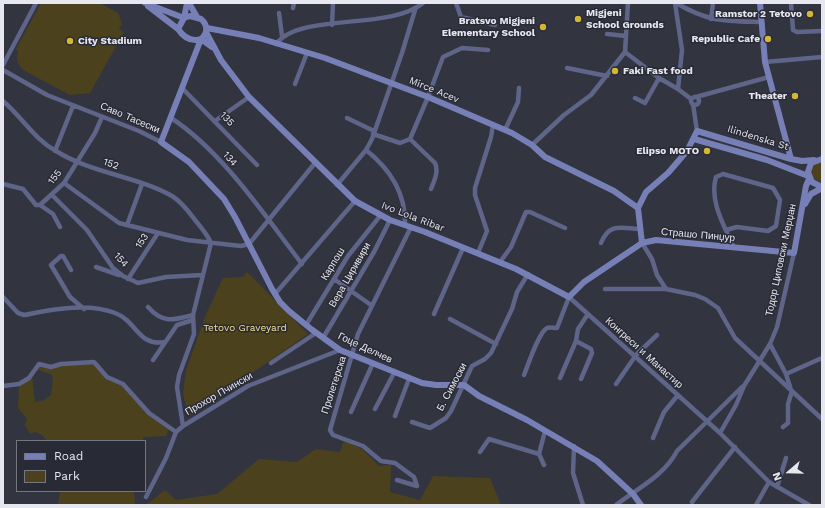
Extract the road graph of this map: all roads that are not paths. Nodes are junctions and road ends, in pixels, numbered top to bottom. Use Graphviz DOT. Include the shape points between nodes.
graph roads {
  1 [pos="36,3"];
  2 [pos="144,3"];
  3 [pos="188,3"];
  4 [pos="333,3"];
  5 [pos="423,3"];
  6 [pos="456,3"];
  7 [pos="628,3"];
  8 [pos="675,3"];
  9 [pos="713,3"];
  10 [pos="760,3"];
  11 [pos="791,3"];
  12 [pos="415,10"];
  13 [pos="279,14"];
  14 [pos="197,17"];
  15 [pos="184,18"];
  16 [pos="711,19"];
  17 [pos="760,22"];
  18 [pos="332,25"];
  19 [pos="495,25"];
  20 [pos="178,29"];
  21 [pos="206,30"];
  22 [pos="822,31"];
  23 [pos="607,34"];
  24 [pos="282,36"];
  25 [pos="626,36"];
  26 [pos="201,39"];
  27 [pos="276,44"];
  28 [pos="213,48"];
  29 [pos="488,50"];
  30 [pos="625,52"];
  31 [pos="307,53"];
  32 [pos="822,57"];
  33 [pos="765,62"];
  34 [pos="3,65"];
  35 [pos="567,68"];
  36 [pos="3,70"];
  37 [pos="607,76"];
  38 [pos="769,77"];
  39 [pos="659,78"];
  40 [pos="390,83"];
  41 [pos="295,84"];
  42 [pos="182,88"];
  43 [pos="518,88"];
  44 [pos="678,89"];
  45 [pos="249,97"];
  46 [pos="428,97"];
  47 [pos="635,98"];
  48 [pos="3,101"];
  49 [pos="695,101"];
  50 [pos="74,106"];
  51 [pos="102,117"];
  52 [pos="171,118"];
  53 [pos="347,118"];
  54 [pos="215,121"];
  55 [pos="493,125"];
  56 [pos="505,130"];
  57 [pos="697,131"];
  58 [pos="374,132"];
  59 [pos="410,139"];
  60 [pos="694,139"];
  61 [pos="161,142"];
  62 [pos="532,145"];
  63 [pos="753,146"];
  64 [pos="366,150"];
  65 [pos="55,151"];
  66 [pos="750,155"];
  67 [pos="791,159"];
  68 [pos="822,159"];
  69 [pos="77,160"];
  70 [pos="814,160"];
  71 [pos="315,163"];
  72 [pos="257,165"];
  73 [pos="809,177"];
  74 [pos="64,182"];
  75 [pos="3,184"];
  76 [pos="142,184"];
  77 [pos="336,185"];
  78 [pos="822,187"];
  79 [pos="431,189"];
  80 [pos="52,195"];
  81 [pos="355,201"];
  82 [pos="40,205"];
  83 [pos="638,208"];
  84 [pos="803,209"];
  85 [pos="380,216"];
  86 [pos="268,219"];
  87 [pos="390,220"];
  88 [pos="127,225"];
  89 [pos="408,226"];
  90 [pos="60,227"];
  91 [pos="565,228"];
  92 [pos="639,229"];
  93 [pos="726,230"];
  94 [pos="158,233"];
  95 [pos="211,243"];
  96 [pos="642,243"];
  97 [pos="249,244"];
  98 [pos="601,244"];
  99 [pos="464,248"];
  100 [pos="734,248"];
  101 [pos="478,253"];
  102 [pos="794,253"];
  103 [pos="500,262"];
  104 [pos="302,264"];
  105 [pos="96,267"];
  106 [pos="71,270"];
  107 [pos="528,274"];
  108 [pos="202,275"];
  109 [pos="125,278"];
  110 [pos="334,279"];
  111 [pos="606,289"];
  112 [pos="666,289"];
  113 [pos="351,292"];
  114 [pos="275,294"];
  115 [pos="3,297"];
  116 [pos="569,297"];
  117 [pos="371,305"];
  118 [pos="148,307"];
  119 [pos="84,309"];
  120 [pos="434,314"];
  121 [pos="588,314"];
  122 [pos="193,318"];
  123 [pos="450,319"];
  124 [pos="306,325"];
  125 [pos="316,334"];
  126 [pos="657,335"];
  127 [pos="323,338"];
  128 [pos="576,341"];
  129 [pos="165,342"];
  130 [pos="496,344"];
  131 [pos="770,344"];
  132 [pos="340,350"];
  133 [pos="353,355"];
  134 [pos="636,355"];
  135 [pos="822,358"];
  136 [pos="153,360"];
  137 [pos="760,360"];
  138 [pos="271,363"];
  139 [pos="373,363"];
  140 [pos="394,373"];
  141 [pos="786,374"];
  142 [pos="524,375"];
  143 [pos="560,378"];
  144 [pos="409,379"];
  145 [pos="581,379"];
  146 [pos="616,384"];
  147 [pos="464,385"];
  148 [pos="3,386"];
  149 [pos="744,386"];
  150 [pos="792,391"];
  151 [pos="678,395"];
  152 [pos="375,409"];
  153 [pos="351,412"];
  154 [pos="395,416"];
  155 [pos="822,419"];
  156 [pos="412,422"];
  157 [pos="707,422"];
  158 [pos="183,426"];
  159 [pos="783,427"];
  160 [pos="545,431"];
  161 [pos="176,432"];
  162 [pos="720,433"];
  163 [pos="653,438"];
  164 [pos="574,446"];
  165 [pos="735,447"];
  166 [pos="480,452"];
  167 [pos="539,454"];
  168 [pos="786,458"];
  169 [pos="544,465"];
  170 [pos="397,480"];
  171 [pos="769,482"];
  172 [pos="777,486"];
  173 [pos="633,494"];
  174 [pos="146,497"];
  175 [pos="692,502"];
  176 [pos="802,503"];
  177 [pos="583,505"];
  178 [pos="616,505"];
  179 [pos="641,505"];
  180 [pos="756,505"];
  181 [pos="809,505"];
  1 -- 34 [label="street"];
  2 -- 15 [label="street"];
  2 -- 20 [label="street"];
  3 -- 14 [label="street"];
  3 -- 15 [label="street"];
  4 -- 18 [label="street"];
  5 -- 12 [label="street"];
  6 -- 19 [label="street" via="461,17"];
  7 -- 25 [label="street"];
  8 -- 16 [label="street"];
  8 -- 44 [label="street" via="682,50"];
  9 -- 16 [label="street"];
  10 -- 17 [label="street"];
  11 -- 22 [label="street" via="793,30"];
  12 -- 18 [label="street"];
  12 -- 40 [label="street"];
  13 -- 24 [label="street"];
  14 -- 15 [label="street"];
  14 -- 21 [label="street" via="204,21"];
  15 -- 20 [label="street"];
  16 -- 17 [label="street"];
  17 -- 33 [label="street"];
  18 -- 24 [label="street" via="308,27"];
  20 -- 26 [label="street" via="190,40"];
  21 -- 26 [label="street"];
  21 -- 27 [label="street, Mirce Acev" via="259,38"];
  21 -- 28 [label="street"];
  23 -- 25 [label="street"];
  24 -- 27 [label="street"];
  25 -- 30 [label="street"];
  26 -- 28 [label="street"];
  26 -- 42 [label="street"];
  27 -- 31 [label="street, Mirce Acev"];
  28 -- 45 [label="street, Ivo Lola Ribar"];
  29 -- 46 [label="street" via="462,48 443,57"];
  30 -- 37 [label="street"];
  30 -- 39 [label="street"];
  31 -- 40 [label="street, Mirce Acev"];
  31 -- 41 [label="street"];
  32 -- 33 [label="street"];
  33 -- 38 [label="street"];
  35 -- 37 [label="street"];
  36 -- 50 [label="street, Саво Тасески" via="30,86"];
  37 -- 62 [label="street" via="591,95 564,114"];
  38 -- 49 [label="street" via="706,94"];
  38 -- 67 [label="street"];
  39 -- 44 [label="street"];
  39 -- 47 [label="street" via="645,103"];
  40 -- 46 [label="street, Mirce Acev"];
  40 -- 58 [label="street"];
  42 -- 52 [label="street"];
  42 -- 54 [label="street, 135"];
  43 -- 56 [label="street" via="518,102"];
  44 -- 49 [label="street"];
  45 -- 54 [label="street"];
  45 -- 71 [label="street, Ivo Lola Ribar"];
  46 -- 55 [label="street, Mirce Acev"];
  46 -- 59 [label="street"];
  48 -- 65 [label="street, 152" via="40,140"];
  49 -- 57 [label="street"];
  50 -- 51 [label="street, Саво Тасески"];
  50 -- 65 [label="street"];
  51 -- 61 [label="street, Саво Тасески"];
  51 -- 69 [label="street, 155"];
  52 -- 61 [label="street"];
  52 -- 86 [label="street, 134" via="190,130 207,147"];
  53 -- 58 [label="street"];
  54 -- 72 [label="street, 135"];
  55 -- 56 [label="street, Mirce Acev"];
  55 -- 101 [label="street" via="475,188 475,195 488,231"];
  56 -- 62 [label="street, Mirce Acev"];
  57 -- 60 [label="street"];
  57 -- 63 [label="street, Ilindenska St"];
  58 -- 59 [label="street" via="400,143"];
  58 -- 64 [label="street"];
  59 -- 79 [label="street" via="437,167"];
  60 -- 66 [label="street, Ilindenska St"];
  60 -- 83 [label="street" via="678,163 646,192"];
  61 -- 97 [label="street, Саво Тасески" via="189,162 224,199"];
  62 -- 83 [label="street, Mirce Acev" via="545,157 614,191"];
  63 -- 66 [label="street"];
  63 -- 67 [label="street, Ilindenska St"];
  64 -- 77 [label="street"];
  64 -- 89 [label="street" via="392,176"];
  65 -- 69 [label="street, 152"];
  66 -- 73 [label="street, Ilindenska St"];
  67 -- 70 [label="street, Ilindenska St"];
  68 -- 70 [label="street, Ilindenska St"];
  69 -- 74 [label="street, 155"];
  69 -- 76 [label="street, 152"];
  70 -- 73 [label="street, Тодор Циповски Мерџан" via="809,166"];
  71 -- 77 [label="street, Ivo Lola Ribar"];
  71 -- 86 [label="street"];
  73 -- 78 [label="street, Ilindenska St" via="814,184"];
  73 -- 84 [label="street, Тодор Циповски Мерџан"];
  74 -- 80 [label="street, 155"];
  74 -- 88 [label="street" via="114,219"];
  75 -- 82 [label="street" via="23,189 32,202"];
  76 -- 88 [label="street"];
  76 -- 95 [label="street, 152" via="173,197 184,206"];
  77 -- 81 [label="street, Ivo Lola Ribar"];
  78 -- 84 [label="street" via="811,194"];
  80 -- 82 [label="street, 155"];
  80 -- 109 [label="street, 154" via="88,230 113,268"];
  81 -- 85 [label="street, Ivo Lola Ribar"];
  81 -- 104 [label="street"];
  82 -- 90 [label="street" via="53,214"];
  83 -- 92 [label="street"];
  84 -- 102 [label="street, Тодор Циповски Мерџан"];
  85 -- 87 [label="street, Ivo Lola Ribar"];
  85 -- 110 [label="street, Карпош" via="357,243"];
  86 -- 97 [label="street"];
  86 -- 104 [label="street, 134"];
  87 -- 89 [label="street, Ivo Lola Ribar"];
  87 -- 113 [label="street, Вера Циривири"];
  88 -- 94 [label="street"];
  89 -- 99 [label="street, Ivo Lola Ribar"];
  89 -- 117 [label="street, Пролетерска"];
  91 -- 103 [label="street" via="526,212 511,247"];
  92 -- 96 [label="street"];
  92 -- 98 [label="street" via="612,228"];
  93 -- 93 [label="street" via="713,197 716,177 723,174 774,188 780,200 776,226 768,231 737,227"];
  93 -- 100 [label="street"];
  94 -- 95 [label="street"];
  94 -- 109 [label="street, 153"];
  95 -- 97 [label="street" via="234,246"];
  95 -- 108 [label="street"];
  96 -- 100 [label="street, Страшо Пинџур" via="656,240"];
  96 -- 112 [label="street"];
  96 -- 116 [label="street, Страшо Пинџур" via="584,282"];
  97 -- 114 [label="street, Саво Тасески"];
  99 -- 101 [label="street, Ivo Lola Ribar"];
  99 -- 120 [label="street"];
  100 -- 102 [label="street, Страшо Пинџур"];
  101 -- 103 [label="street, Ivo Lola Ribar"];
  102 -- 131 [label="street, Тодор Циповски Мерџан" via="783,307"];
  103 -- 107 [label="street, Ivo Lola Ribar"];
  104 -- 114 [label="street"];
  105 -- 109 [label="street"];
  106 -- 119 [label="street" via="64,256 51,265 70,296"];
  107 -- 116 [label="street, Ivo Lola Ribar"];
  107 -- 130 [label="street, Б. Симоски" via="517,292"];
  108 -- 109 [label="street, 154" via="166,277 143,282"];
  108 -- 122 [label="street"];
  110 -- 113 [label="street"];
  110 -- 124 [label="street, Карпош"];
  111 -- 112 [label="street"];
  112 -- 137 [label="street" via="712,303 718,308 735,338"];
  113 -- 117 [label="street"];
  113 -- 127 [label="street, Вера Циривири"];
  114 -- 124 [label="street, Гоце Делчев" via="280,302"];
  115 -- 119 [label="street" via="18,313 24,315 51,310"];
  116 -- 121 [label="street, Конгреси и Манастир"];
  116 -- 142 [label="street" via="557,328 545,329"];
  117 -- 133 [label="street, Пролетерска" via="358,334"];
  118 -- 122 [label="street" via="155,315 171,321"];
  119 -- 129 [label="street" via="107,310 117,314 145,340"];
  121 -- 128 [label="street" via="578,328"];
  121 -- 134 [label="street, Конгреси и Манастир"];
  122 -- 129 [label="street" via="177,325"];
  122 -- 158 [label="street" via="194,334 177,387"];
  123 -- 130 [label="street"];
  124 -- 125 [label="street, Гоце Делчев"];
  125 -- 127 [label="street, Гоце Делчев"];
  125 -- 138 [label="street"];
  126 -- 134 [label="street"];
  127 -- 132 [label="street, Гоце Делчев"];
  128 -- 143 [label="street"];
  128 -- 145 [label="street" via="591,349 592,353"];
  129 -- 136 [label="street"];
  130 -- 147 [label="street, Б. Симоски" via="485,359 472,366"];
  131 -- 137 [label="street, Тодор Циповски Мерџан"];
  131 -- 141 [label="street"];
  132 -- 133 [label="street, Гоце Делчев"];
  132 -- 158 [label="street, Прохор Пчински" via="248,386"];
  133 -- 139 [label="street, Гоце Делчев"];
  133 -- 170 [label="street, Пролетерска" via="337,401 330,432 363,446 380,461 395,463 414,478 417,486"];
  134 -- 146 [label="street"];
  134 -- 151 [label="street, Конгреси и Манастир"];
  135 -- 141 [label="street"];
  137 -- 149 [label="street, Тодор Циповски Мерџан"];
  137 -- 150 [label="street"];
  139 -- 140 [label="street, Гоце Делчев"];
  139 -- 153 [label="street"];
  140 -- 144 [label="street, Гоце Делчев"];
  140 -- 152 [label="street"];
  141 -- 150 [label="street"];
  144 -- 147 [label="street, Гоце Делчев" via="436,386"];
  144 -- 154 [label="street"];
  147 -- 156 [label="street, Б. Симоски" via="451,411 442,420 430,428"];
  147 -- 160 [label="street"];
  148 -- 161 [label="street" via="19,384 29,378 39,364 51,367 94,362 107,377 122,384 149,413"];
  149 -- 157 [label="street, Тодор Циповски Мерџан"];
  149 -- 162 [label="street, Тодор Циповски Мерџан"];
  150 -- 155 [label="street"];
  150 -- 159 [label="street" via="787,409 788,423"];
  151 -- 157 [label="street, Конгреси и Манастир"];
  151 -- 163 [label="street" via="664,412"];
  157 -- 162 [label="street, Конгреси и Манастир"];
  157 -- 173 [label="street, Тодор Циповски Мерџан" via="677,451 670,464"];
  158 -- 161 [label="street, Прохор Пчински"];
  160 -- 164 [label="street"];
  160 -- 167 [label="street"];
  161 -- 174 [label="street, Прохор Пчински"];
  162 -- 165 [label="street, Конгреси и Манастир"];
  164 -- 173 [label="street" via="597,461"];
  164 -- 177 [label="street" via="573,473"];
  165 -- 171 [label="street, Конгреси и Манастир"];
  165 -- 175 [label="street"];
  166 -- 167 [label="street" via="489,439"];
  167 -- 169 [label="street"];
  168 -- 172 [label="street"];
  171 -- 172 [label="street, Конгреси и Манастир"];
  171 -- 180 [label="street"];
  172 -- 176 [label="street, Конгреси и Манастир"];
  173 -- 178 [label="street, Тодор Циповски Мерџан"];
  173 -- 179 [label="street"];
  176 -- 181 [label="street, Конгреси и Манастир"];
}
